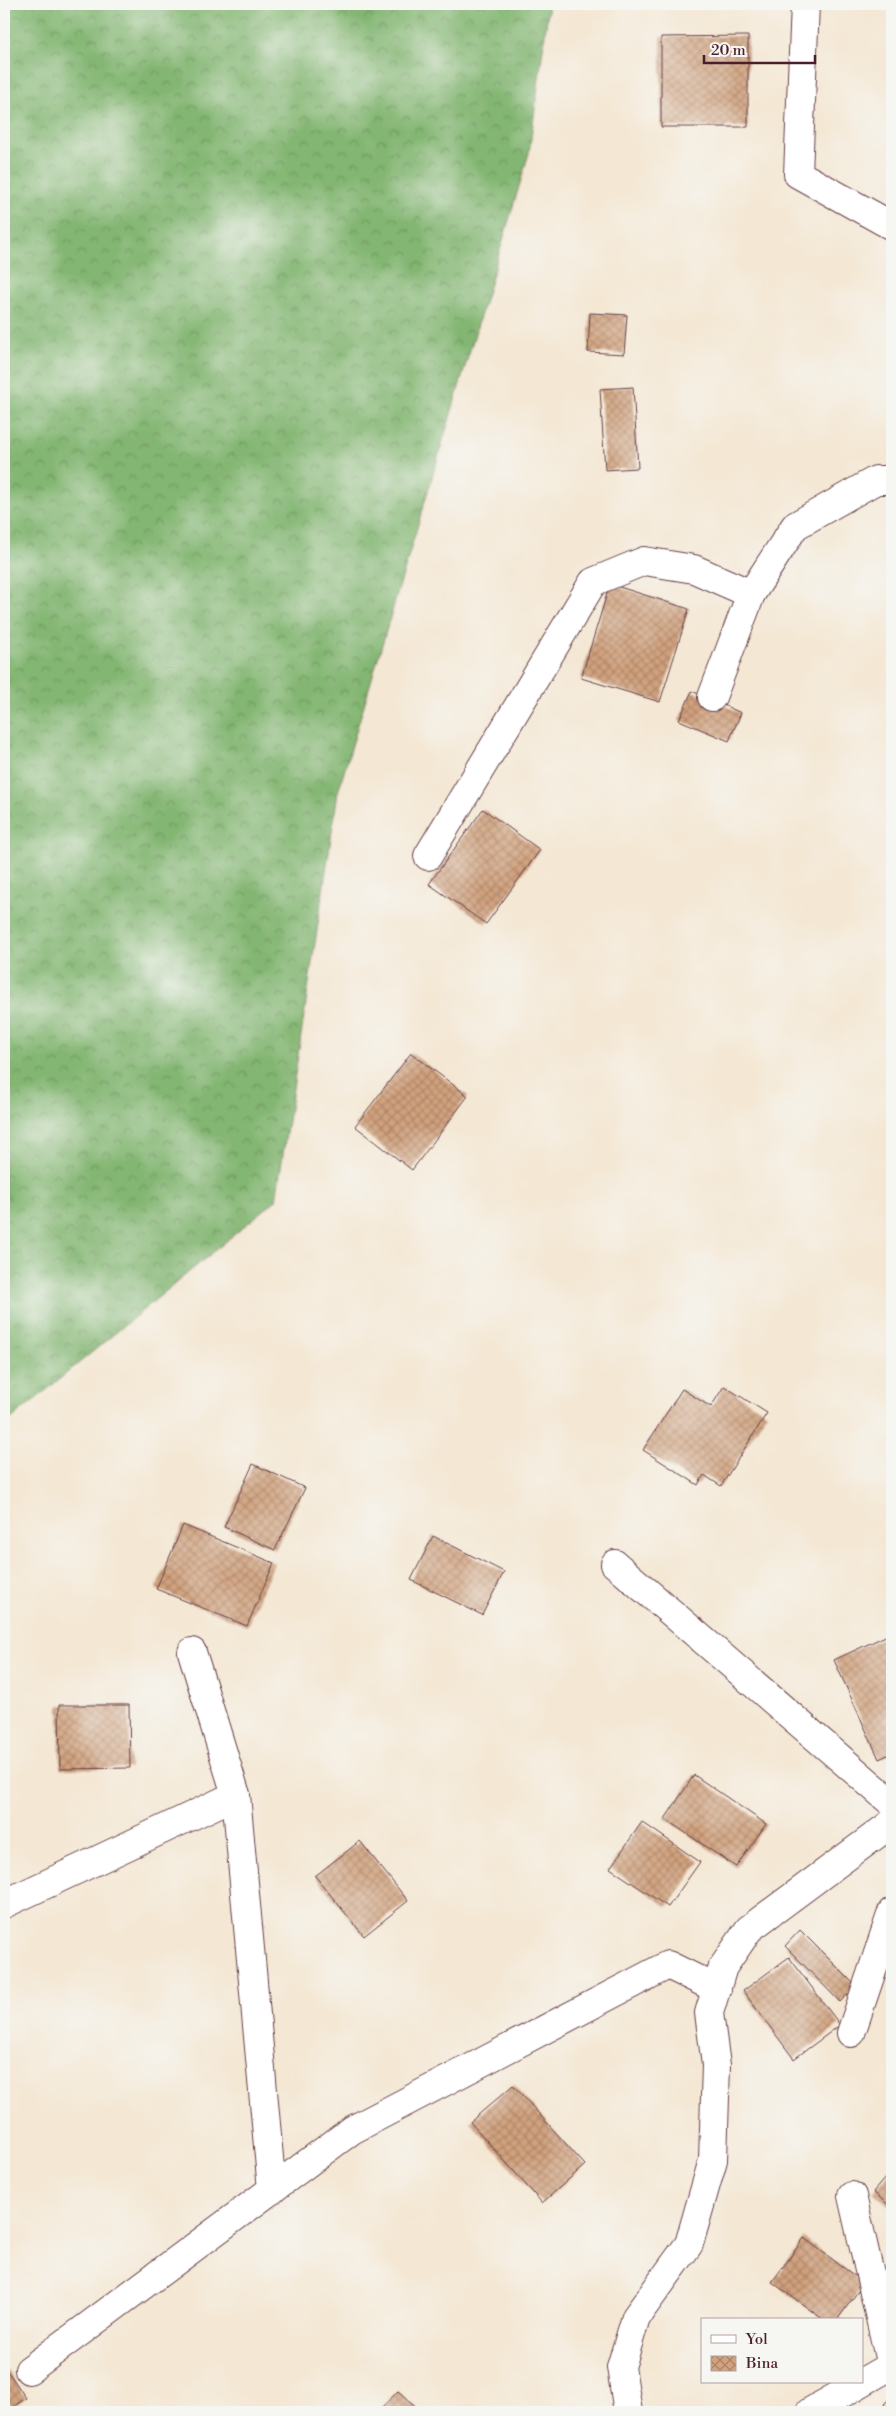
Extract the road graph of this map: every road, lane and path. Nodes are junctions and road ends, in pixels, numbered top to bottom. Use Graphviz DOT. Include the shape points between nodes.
graph roads {
  1 [pos="805,4"];
  2 [pos="892,226"];
  3 [pos="892,480"];
  4 [pos="751,594"];
  5 [pos="712,697"];
  6 [pos="428,856"];
  7 [pos="615,1564"];
  8 [pos="192,1652"];
  9 [pos="236,1795"];
  10 [pos="892,1803"];
  11 [pos="892,1823"];
  12 [pos="4,1904"];
  13 [pos="892,1912"];
  14 [pos="717,1989"];
  15 [pos="850,2034"];
  16 [pos="272,2190"];
  17 [pos="852,2196"];
  18 [pos="892,2365"];
  19 [pos="29,2370"];
  20 [pos="864,2381"];
  21 [pos="859,2384"];
  22 [pos="628,2412"];
  23 [pos="810,2412"];
  1 -- 2 [label="street" via="798,174"];
  3 -- 4 [label="street" via="876,480 795,526"];
  4 -- 5 [label="street"];
  4 -- 6 [label="street" via="694,569 644,561 593,582"];
  7 -- 10 [label="street"];
  8 -- 9 [label="street"];
  9 -- 12 [label="street"];
  9 -- 16 [label="street"];
  11 -- 14 [label="street" via="749,1929 723,1967"];
  13 -- 15 [label="street"];
  14 -- 16 [label="street" via="668,1965 352,2130"];
  14 -- 22 [label="street" via="709,2013 716,2065 713,2160 690,2244 636,2316 621,2367"];
  16 -- 19 [label="street"];
  17 -- 18 [label="street"];
  18 -- 20 [label="street"];
  21 -- 23 [label="street"];
}
